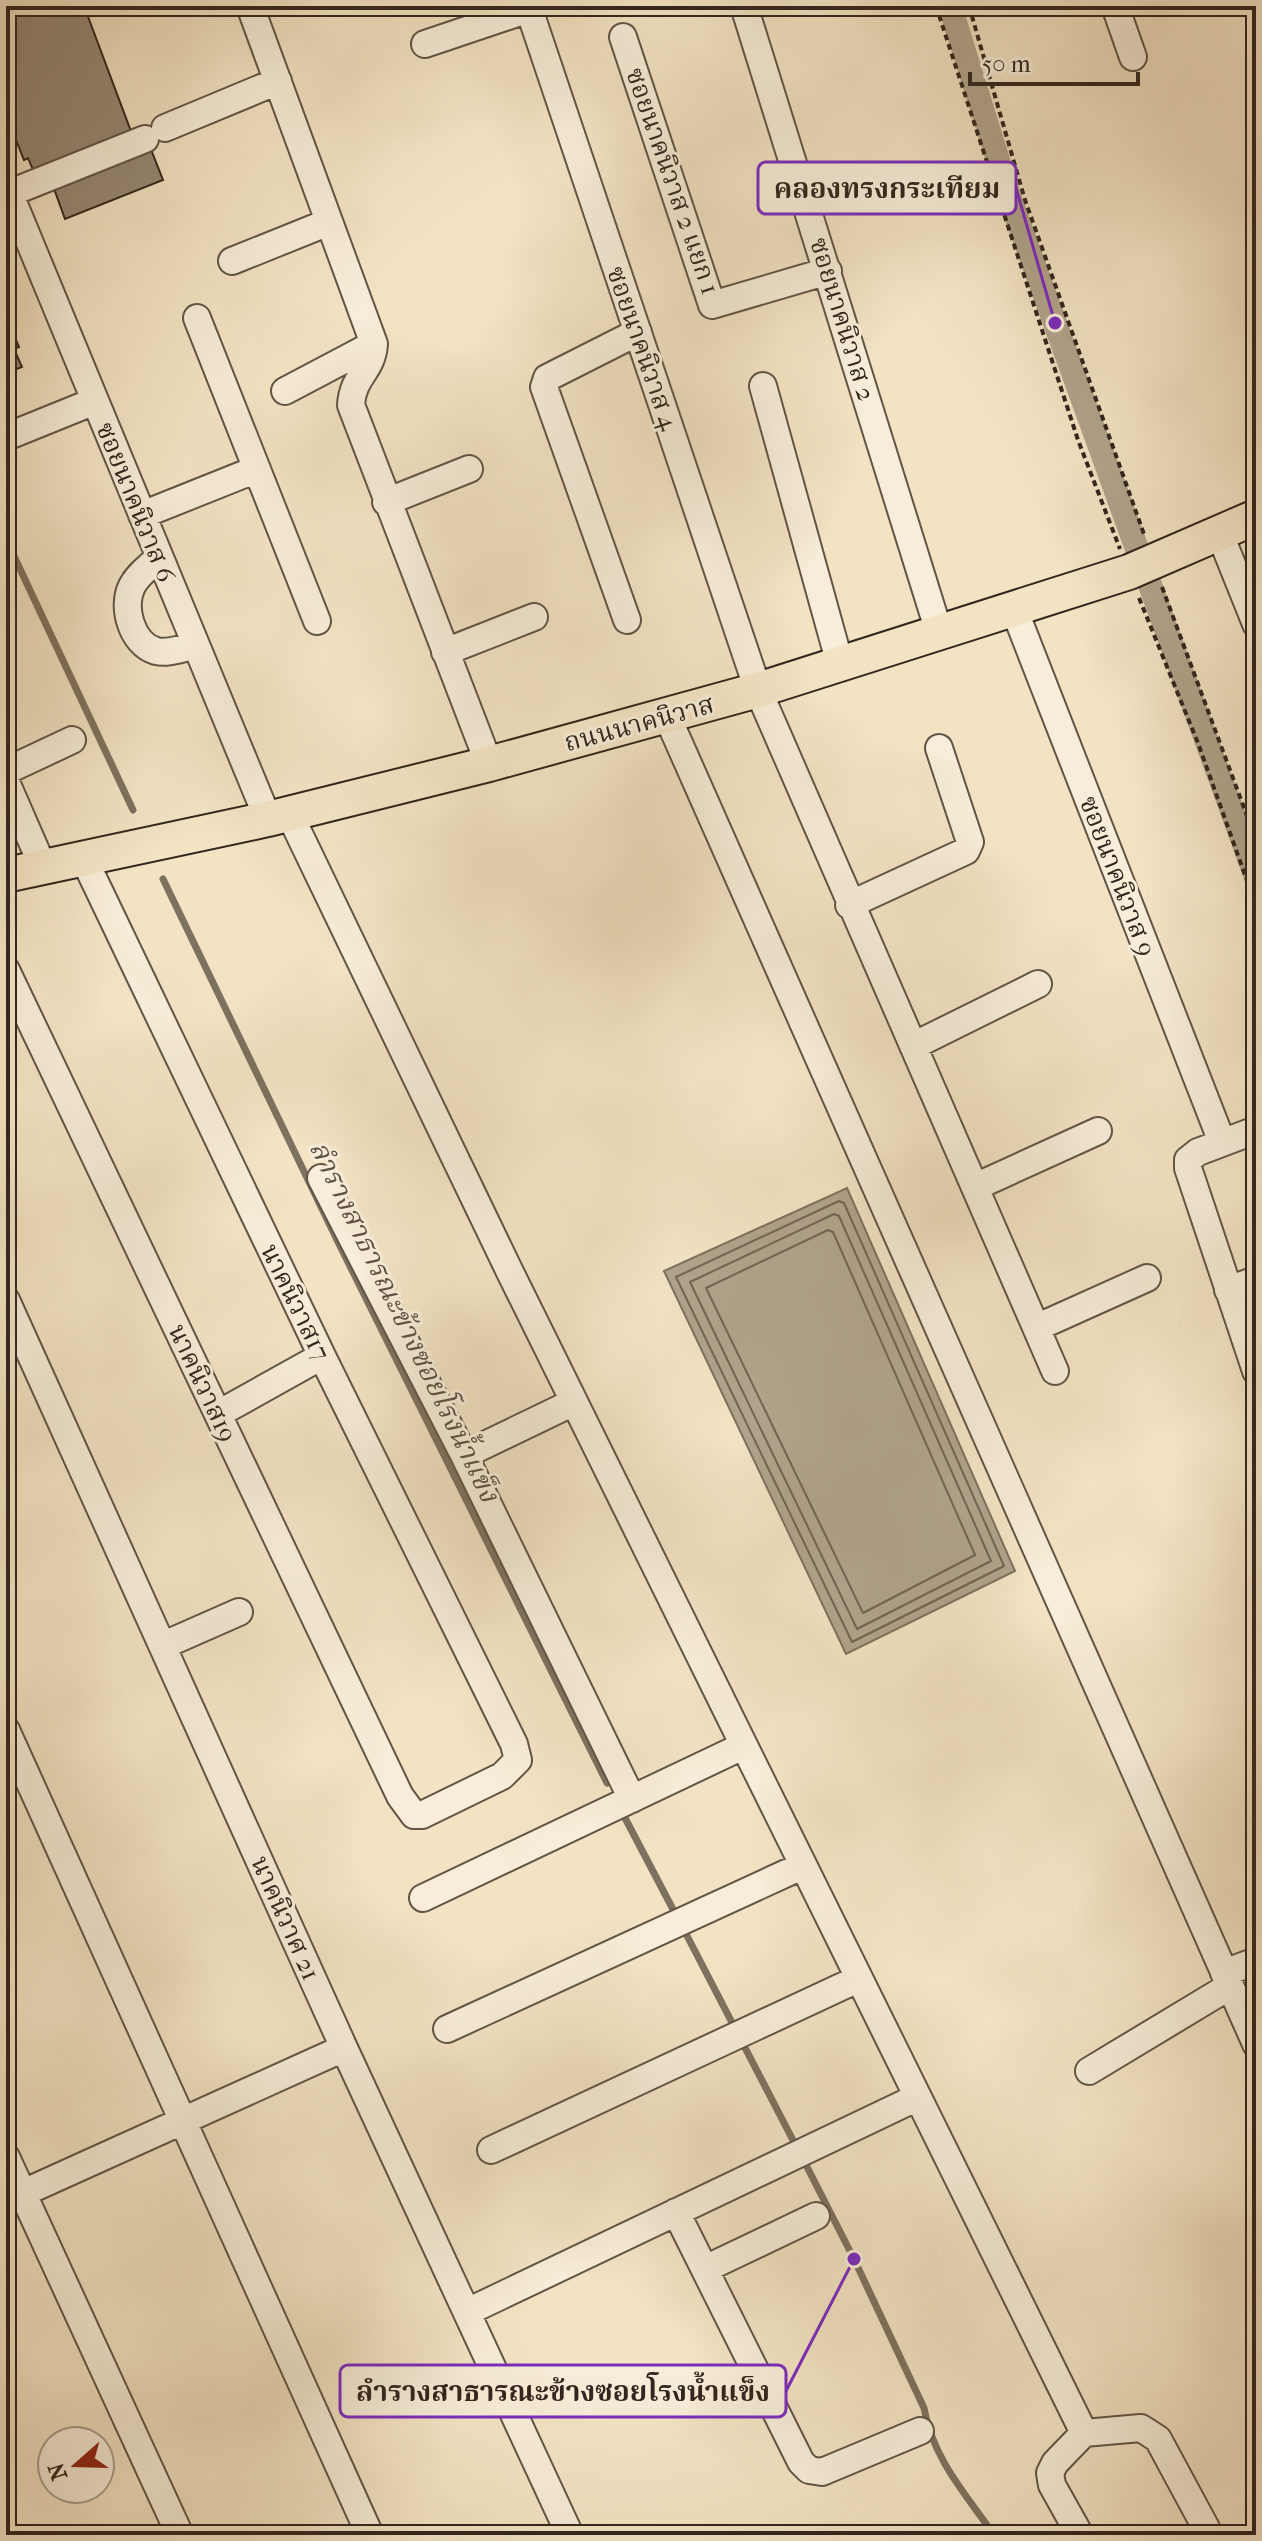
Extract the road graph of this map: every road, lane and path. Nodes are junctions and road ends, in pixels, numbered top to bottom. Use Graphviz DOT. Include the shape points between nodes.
graph roads {
  1 [pos="250,6"];
  2 [pos="744,6"];
  3 [pos="936,6"];
  4 [pos="969,6"];
  5 [pos="1115,6"];
  6 [pos="528,7"];
  7 [pos="623,37"];
  8 [pos="425,44"];
  9 [pos="1133,57"];
  10 [pos="278,81"];
  11 [pos="8,189"];
  12 [pos="329,222"];
  13 [pos="232,261"];
  14 [pos="828,271"];
  15 [pos="197,318"];
  16 [pos="638,332"];
  17 [pos="374,344"];
  18 [pos="763,386"];
  19 [pos="285,391"];
  20 [pos="95,401"];
  21 [pos="6,437"];
  22 [pos="257,469"];
  23 [pos="469,469"];
  24 [pos="386,502"];
  25 [pos="142,515"];
  26 [pos="1256,517"];
  27 [pos="1219,532"];
  28 [pos="158,558"];
  29 [pos="1141,566"];
  30 [pos="1014,609"];
  31 [pos="534,617"];
  32 [pos="627,620"];
  33 [pos="317,621"];
  34 [pos="1256,624"];
  35 [pos="939,632"];
  36 [pos="194,646"];
  37 [pos="445,652"];
  38 [pos="840,664"];
  39 [pos="758,690"];
  40 [pos="667,716"];
  41 [pos="72,740"];
  42 [pos="939,748"];
  43 [pos="489,764"];
  44 [pos="6,771"];
  45 [pos="6,782"];
  46 [pos="278,816"];
  47 [pos="1256,840"];
  48 [pos="83,857"];
  49 [pos="43,867"];
  50 [pos="6,875"];
  51 [pos="849,905"];
  52 [pos="1256,906"];
  53 [pos="6,970"];
  54 [pos="1038,984"];
  55 [pos="913,1046"];
  56 [pos="1256,1130"];
  57 [pos="1098,1131"];
  58 [pos="1222,1142"];
  59 [pos="321,1178"];
  60 [pos="975,1187"];
  61 [pos="1147,1278"];
  62 [pos="1256,1280"];
  63 [pos="1228,1290"];
  64 [pos="6,1300"];
  65 [pos="1038,1327"];
  66 [pos="322,1356"];
  67 [pos="1055,1371"];
  68 [pos="1256,1371"];
  69 [pos="574,1402"];
  70 [pos="218,1414"];
  71 [pos="464,1455"];
  72 [pos="239,1612"];
  73 [pos="164,1645"];
  74 [pos="6,1730"];
  75 [pos="743,1746"];
  76 [pos="400,1796"];
  77 [pos="632,1799"];
  78 [pos="802,1866"];
  79 [pos="423,1898"];
  80 [pos="1256,1961"];
  81 [pos="858,1979"];
  82 [pos="1227,1980"];
  83 [pos="447,2029"];
  84 [pos="1256,2044"];
  85 [pos="344,2048"];
  86 [pos="1089,2071"];
  87 [pos="918,2097"];
  88 [pos="185,2122"];
  89 [pos="491,2150"];
  90 [pos="6,2157"];
  91 [pos="23,2193"];
  92 [pos="676,2212"];
  93 [pos="816,2216"];
  94 [pos="705,2269"];
  95 [pos="467,2312"];
  96 [pos="920,2431"];
  97 [pos="1084,2433"];
  98 [pos="1206,2528"];
  99 [pos="180,2535"];
  100 [pos="370,2535"];
  101 [pos="570,2535"];
  102 [pos="1080,2535"];
  1 -- 10 [label="street"];
  2 -- 14 [label="street, ซอยนาคนิวาส 2"];
  3 -- 29 [label="path" via="1078,440"];
  4 -- 29 [label="path"];
  5 -- 9 [label="street"];
  6 -- 8 [label="street"];
  6 -- 16 [label="street, ซอยนาคนิวาส 4"];
  7 -- 14 [label="street, ซอยนาคนิวาส 2 แยก 1" via="712,305"];
  10 -- 11 [label="street"];
  10 -- 12 [label="street"];
  11 -- 20 [label="street, ซอยนาคนิวาส 6"];
  12 -- 13 [label="street"];
  12 -- 17 [label="street"];
  14 -- 35 [label="street, ซอยนาคนิวาส 2"];
  15 -- 22 [label="street"];
  16 -- 32 [label="street" via="547,378 544,387"];
  16 -- 39 [label="street, ซอยนาคนิวาส 4"];
  17 -- 19 [label="street"];
  17 -- 24 [label="street" via="373,360 352,386 351,405"];
  18 -- 38 [label="street"];
  20 -- 21 [label="street"];
  20 -- 25 [label="street, ซอยนาคนิวาส 6"];
  22 -- 25 [label="street"];
  22 -- 33 [label="street"];
  23 -- 24 [label="street"];
  24 -- 37 [label="street"];
  25 -- 28 [label="street, ซอยนาคนิวาส 6"];
  26 -- 27 [label="main road, ถนนนาคนิวาส"];
  27 -- 29 [label="main road, ถนนนาคนิวาส"];
  27 -- 34 [label="street"];
  28 -- 36 [label="street, ซอยนาคนิวาส 6"];
  28 -- 36 [label="street" via="130,590 129,621 153,650"];
  29 -- 30 [label="main road, ถนนนาคนิวาส"];
  29 -- 47 [label="path"];
  29 -- 52 [label="path"];
  30 -- 35 [label="main road, ถนนนาคนิวาส"];
  30 -- 58 [label="street, ซอยนาคนิวาส 9"];
  31 -- 37 [label="street"];
  35 -- 38 [label="main road, ถนนนาคนิวาส"];
  36 -- 46 [label="street, ซอยนาคนิวาส 6"];
  37 -- 43 [label="street"];
  38 -- 39 [label="main road, ถนนนาคนิวาส"];
  39 -- 40 [label="main road, ถนนนาคนิวาส"];
  39 -- 51 [label="street, ซอยนาคนิวาส 4"];
  40 -- 43 [label="main road, ถนนนาคนิวาส"];
  40 -- 82 [label="street"];
  41 -- 44 [label="street"];
  42 -- 51 [label="street" via="970,842 966,851"];
  43 -- 46 [label="main road, ถนนนาคนิวาส"];
  45 -- 49 [label="street"];
  46 -- 48 [label="main road, ถนนนาคนิวาส"];
  46 -- 69 [label="street, ซอยนาคนิวาส 6"];
  48 -- 49 [label="main road, ถนนนาคนิวาส"];
  48 -- 66 [label="street, นาคนิวาส17"];
  49 -- 50 [label="main road, ถนนนาคนิวาส"];
  51 -- 55 [label="street, ซอยนาคนิวาส 4"];
  53 -- 70 [label="street, นาคนิวาส19"];
  54 -- 55 [label="street"];
  55 -- 60 [label="street, ซอยนาคนิวาส 4"];
  56 -- 58 [label="street"];
  57 -- 60 [label="street"];
  58 -- 63 [label="street" via="1198,1152 1188,1160 1188,1168"];
  59 -- 71 [label="street"];
  60 -- 65 [label="street, ซอยนาคนิวาส 4"];
  61 -- 65 [label="street"];
  62 -- 63 [label="street"];
  63 -- 68 [label="street"];
  64 -- 73 [label="street, นาคนิวาศ 21"];
  65 -- 67 [label="street, ซอยนาคนิวาส 4"];
  66 -- 70 [label="street"];
  66 -- 76 [label="street, นาคนิวาส17" via="518,1760 502,1776 422,1815 414,1815"];
  69 -- 71 [label="street"];
  69 -- 75 [label="street, ซอยนาคนิวาส 6"];
  70 -- 76 [label="street, นาคนิวาส19"];
  71 -- 77 [label="street"];
  72 -- 73 [label="street"];
  73 -- 85 [label="street, นาคนิวาศ 21"];
  74 -- 88 [label="street"];
  75 -- 77 [label="street"];
  75 -- 78 [label="street, ซอยนาคนิวาส 6"];
  77 -- 79 [label="street"];
  78 -- 81 [label="street, ซอยนาคนิวาส 6"];
  78 -- 83 [label="street"];
  80 -- 82 [label="street"];
  81 -- 87 [label="street, ซอยนาคนิวาส 6"];
  81 -- 89 [label="street"];
  82 -- 84 [label="street"];
  82 -- 86 [label="street"];
  85 -- 88 [label="street"];
  85 -- 95 [label="street, นาคนิวาศ 21"];
  87 -- 92 [label="street"];
  87 -- 97 [label="street, ซอยนาคนิวาส 6"];
  88 -- 91 [label="street"];
  88 -- 100 [label="street"];
  90 -- 91 [label="street"];
  91 -- 99 [label="street"];
  92 -- 94 [label="street"];
  92 -- 95 [label="street"];
  93 -- 94 [label="street"];
  94 -- 96 [label="street" via="809,2470 822,2472"];
  95 -- 101 [label="street, นาคนิวาศ 21"];
  97 -- 98 [label="street" via="1141,2428 1158,2439"];
  97 -- 102 [label="street" via="1050,2473"];
}
